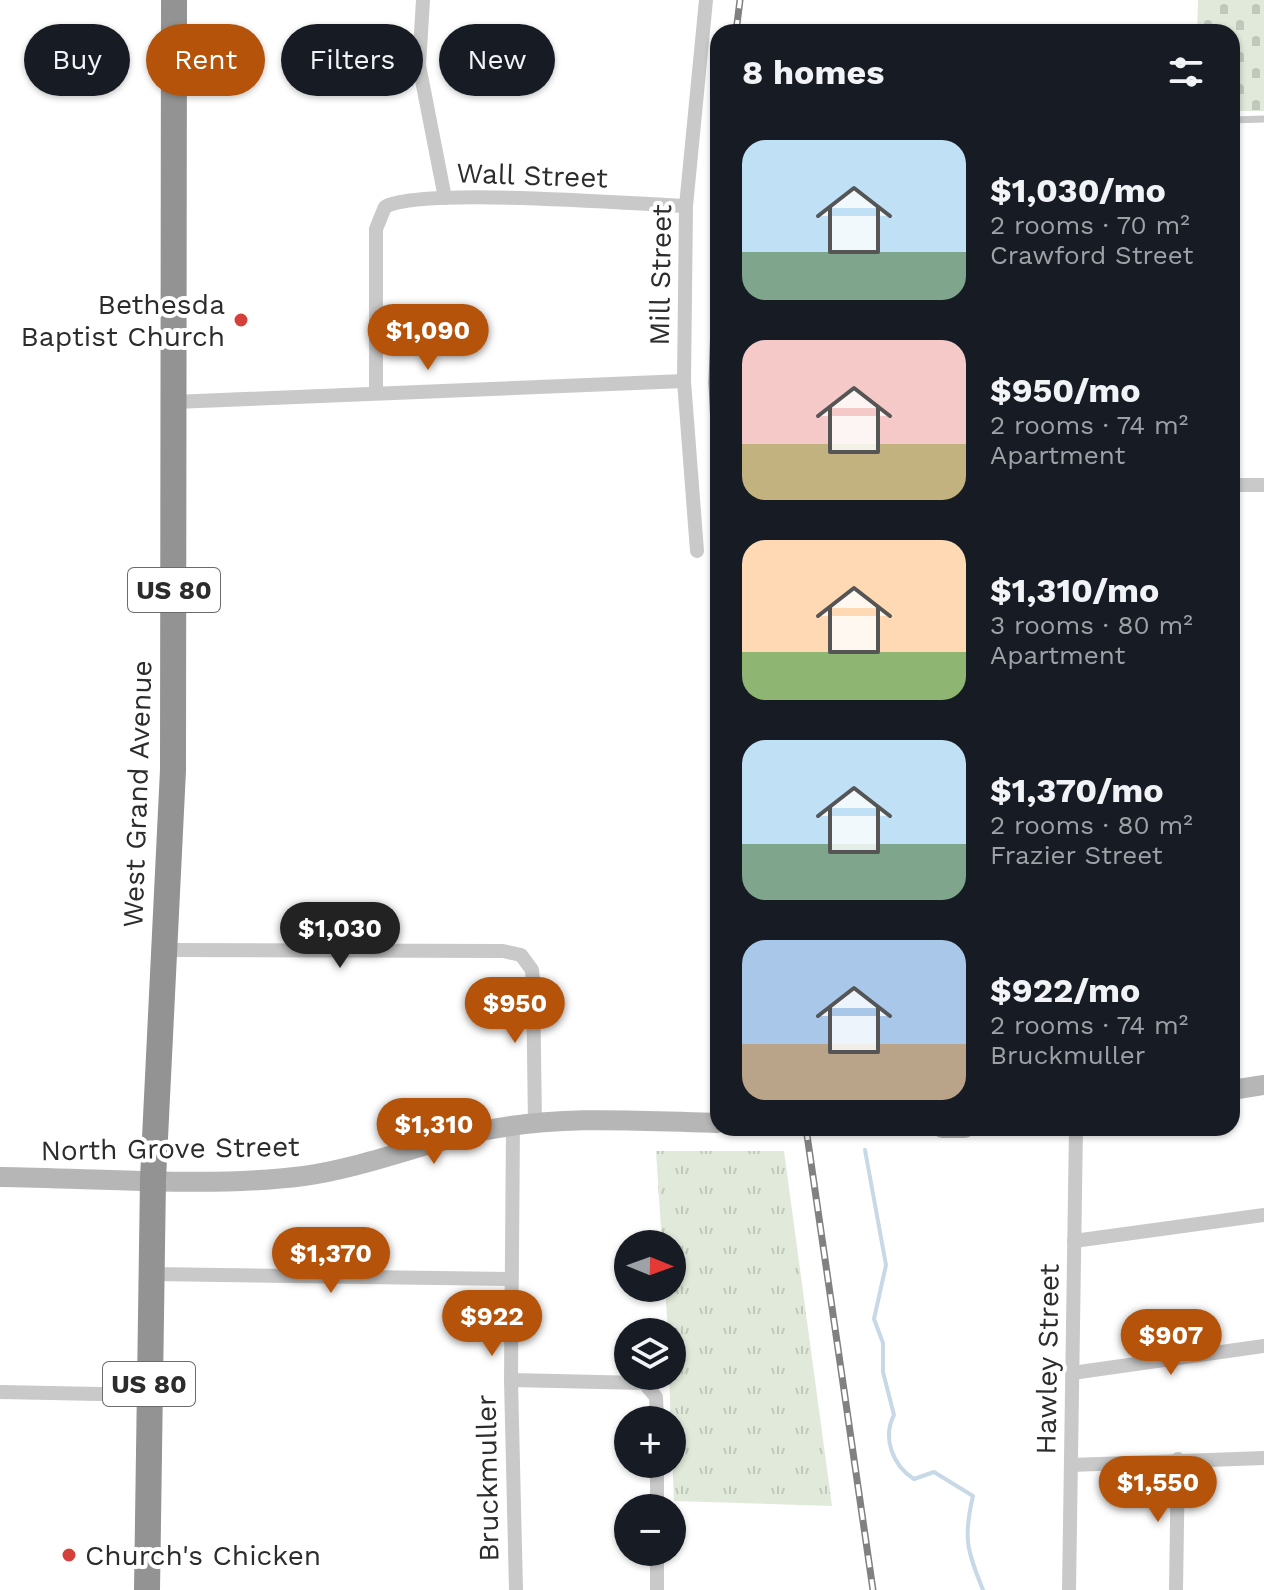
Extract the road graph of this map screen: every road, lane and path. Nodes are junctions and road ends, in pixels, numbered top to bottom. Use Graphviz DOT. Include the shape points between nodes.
graph roads {
  1 [pos="174,0"];
  2 [pos="423,0"];
  3 [pos="706,0"];
  4 [pos="1264,119"];
  5 [pos="1240,120"];
  6 [pos="445,198"];
  7 [pos="686,206"];
  8 [pos="684,381"];
  9 [pos="376,393"];
  10 [pos="174,402"];
  11 [pos="1240,485"];
  12 [pos="1264,485"];
  13 [pos="697,551"];
  14 [pos="165,950"];
  15 [pos="1264,1085"];
  16 [pos="1240,1089"];
  17 [pos="535,1123"];
  18 [pos="710,1123"];
  19 [pos="513,1125"];
  20 [pos="1076,1136"];
  21 [pos="0,1177"];
  22 [pos="153,1179"];
  23 [pos="1264,1215"];
  24 [pos="1074,1241"];
  25 [pos="151,1274"];
  26 [pos="510,1279"];
  27 [pos="1264,1346"];
  28 [pos="1072,1373"];
  29 [pos="511,1380"];
  30 [pos="0,1392"];
  31 [pos="149,1395"];
  32 [pos="655,1406"];
  33 [pos="1264,1458"];
  34 [pos="1178,1459"];
  35 [pos="1071,1465"];
  36 [pos="657,1566"];
  37 [pos="147,1590"];
  38 [pos="516,1590"];
  39 [pos="657,1590"];
  40 [pos="1069,1590"];
  41 [pos="1176,1590"];
  1 -- 10 [label="highway, West Grand Avenue / US 80"];
  2 -- 6 [label="street" via="419,65"];
  3 -- 7 [label="street, Mill Street"];
  4 -- 5 [label="lane"];
  6 -- 7 [label="street, Wall Street"];
  6 -- 9 [label="street, Wall Street" via="400,201 379,213"];
  7 -- 8 [label="street, Mill Street"];
  8 -- 9 [label="street"];
  8 -- 13 [label="street, Mill Street"];
  9 -- 10 [label="street"];
  10 -- 14 [label="highway, West Grand Avenue / US 80" via="173,770"];
  11 -- 12 [label="street"];
  14 -- 17 [label="street" via="514,952 527,960 533,981"];
  14 -- 22 [label="highway, West Grand Avenue / US 80"];
  15 -- 16 [label="main road"];
  17 -- 18 [label="main road, North Grove Street"];
  17 -- 19 [label="main road, North Grove Street"];
  19 -- 22 [label="main road, North Grove Street" via="303,1176"];
  19 -- 26 [label="street, Bruckmuller"];
  20 -- 24 [label="street, Hawley Street"];
  21 -- 22 [label="main road, North Grove Street"];
  22 -- 25 [label="highway, West Grand Avenue / US 80"];
  23 -- 24 [label="street"];
  24 -- 28 [label="street, Hawley Street"];
  25 -- 26 [label="street"];
  25 -- 31 [label="highway, West Grand Avenue / US 80"];
  26 -- 29 [label="street, Bruckmuller"];
  27 -- 28 [label="street"];
  28 -- 35 [label="street, Hawley Street"];
  29 -- 32 [label="street" via="636,1382 653,1390"];
  29 -- 38 [label="street, Bruckmuller"];
  30 -- 31 [label="street"];
  31 -- 37 [label="highway, West Grand Avenue / US 80"];
  33 -- 34 [label="street"];
  34 -- 35 [label="street"];
  34 -- 41 [label="street"];
  35 -- 40 [label="street, Hawley Street"];
  36 -- 39 [label="street"];
}
